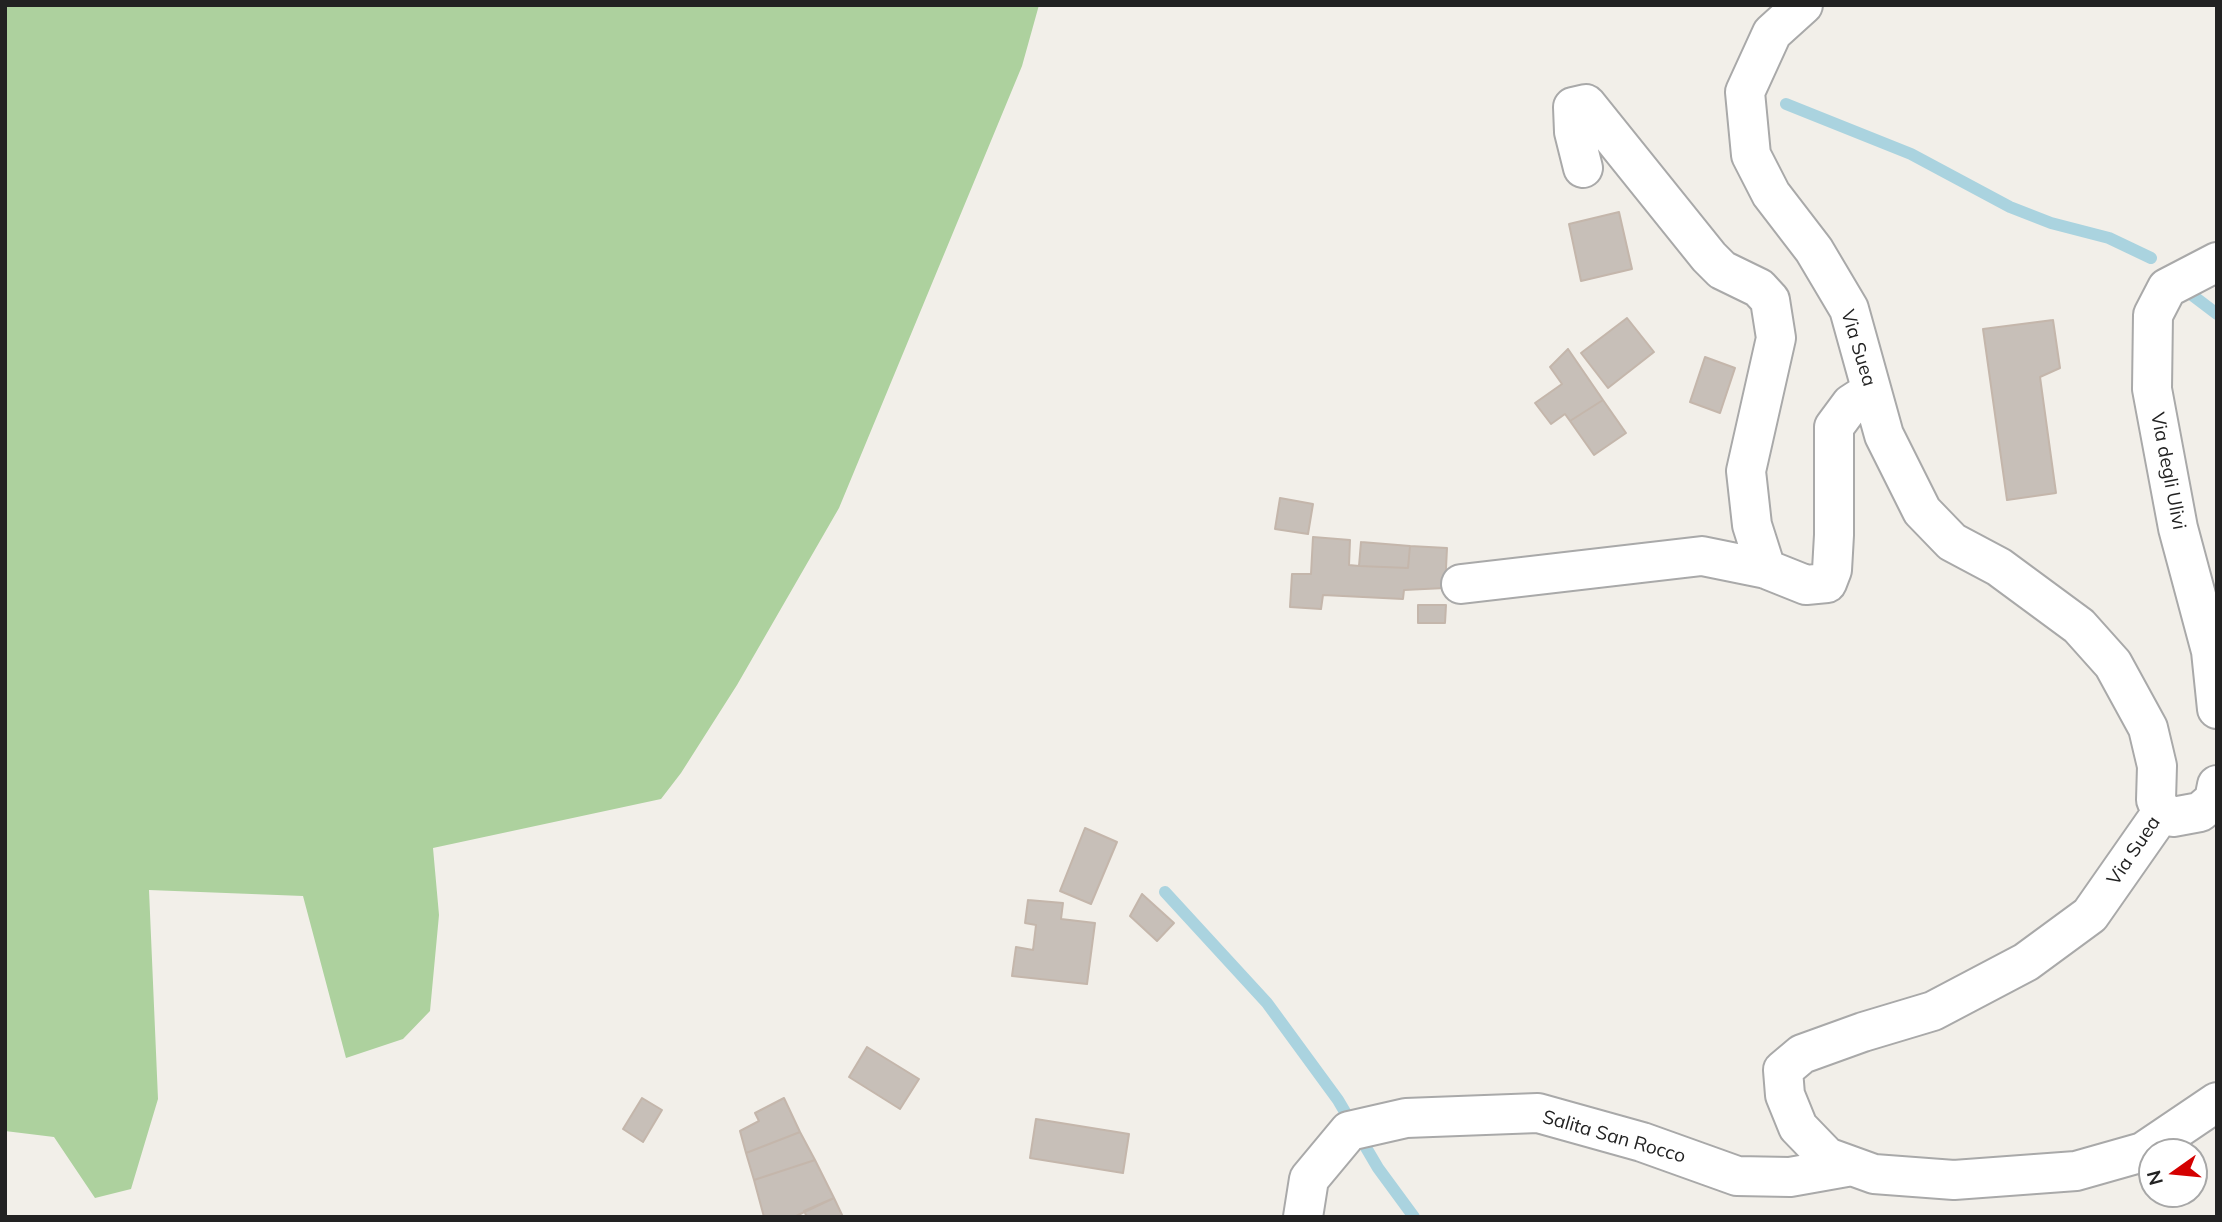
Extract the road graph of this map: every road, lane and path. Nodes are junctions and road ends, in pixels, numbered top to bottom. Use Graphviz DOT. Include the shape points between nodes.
graph roads {
  1 [pos="1803,5"];
  2 [pos="1583,168"];
  3 [pos="2217,262"];
  4 [pos="1871,391"];
  5 [pos="1766,569"];
  6 [pos="1461,584"];
  7 [pos="2217,709"];
  8 [pos="2217,785"];
  9 [pos="2162,813"];
  10 [pos="2217,1102"];
  11 [pos="1852,1166"];
  12 [pos="1303,1217"];
  1 -- 4 [label="street, Via Suea" via="1772,33 1745,92 1751,155 1771,194 1814,250 1849,309"];
  2 -- 5 [label="street" via="1573,107 1586,104 1709,257 1770,300 1776,338 1746,471 1752,525"];
  3 -- 7 [label="street, Via degli Ulivi" via="2167,288 2153,315 2152,388 2178,528 2211,651"];
  4 -- 5 [label="street" via="1851,404 1834,427 1834,535 1827,583 1806,585"];
  4 -- 9 [label="street, Via Suea" via="1884,435 1922,511 1952,542 1999,568 2080,626 2113,664 2148,728 2157,766 2156,800"];
  5 -- 6 [label="street" via="1702,556"];
  8 -- 9 [label="street" via="2214,800 2200,812 2174,817"];
  9 -- 11 [label="street, Via Suea" via="2090,915 2026,962 1933,1011 1802,1054 1783,1070 1785,1094 1798,1127 1827,1157"];
  10 -- 11 [label="street, Via Suea" via="2143,1152 2076,1171 1954,1180 1874,1174"];
  11 -- 12 [label="street, Salita San Rocco" via="1790,1177 1737,1176 1642,1142 1538,1114 1406,1118 1349,1131 1309,1179"];
}
